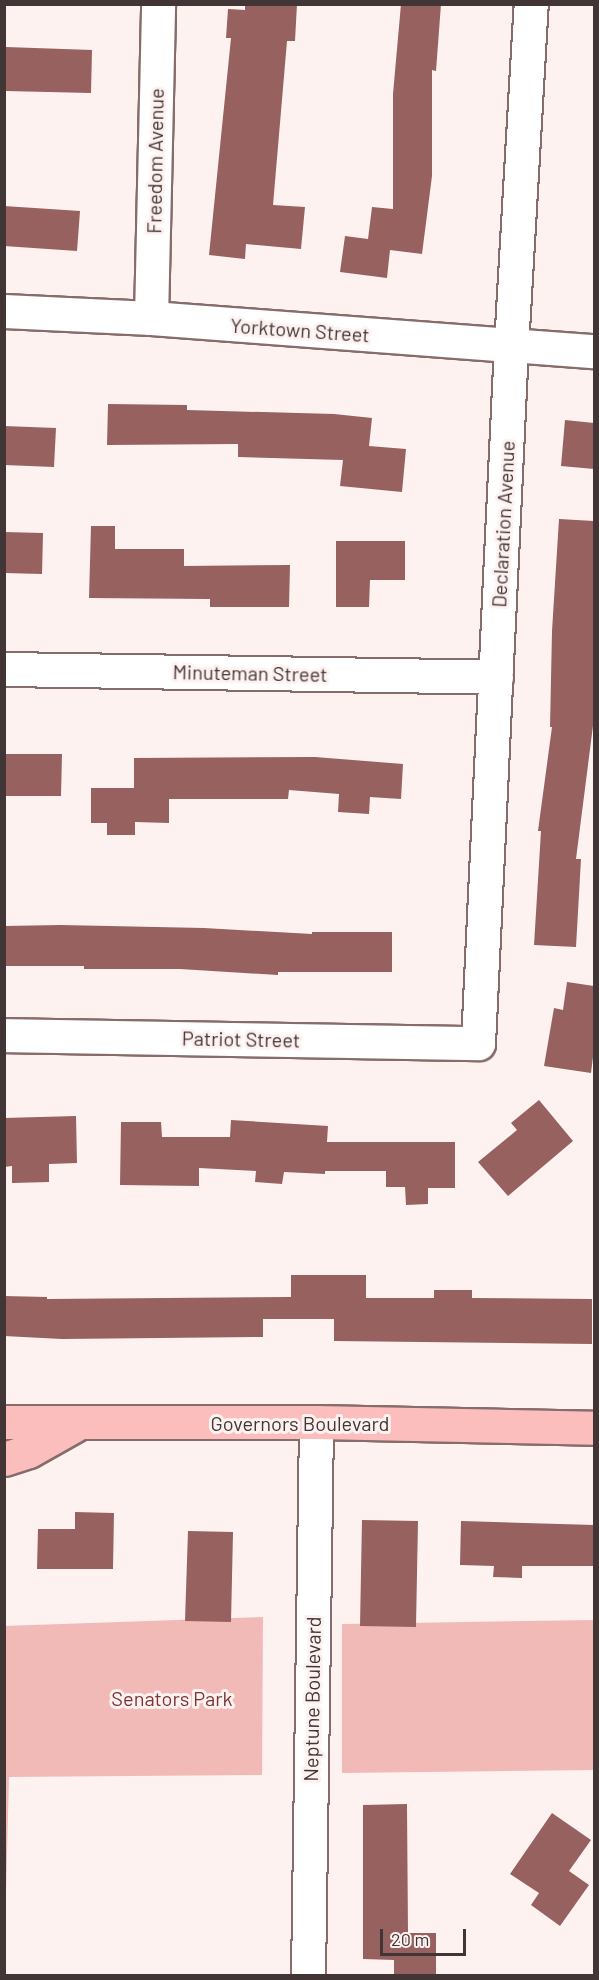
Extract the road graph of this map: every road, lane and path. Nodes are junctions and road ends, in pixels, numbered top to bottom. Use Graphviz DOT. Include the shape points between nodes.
graph roads {
  1 [pos="158,4"];
  2 [pos="531,4"];
  3 [pos="4,311"];
  4 [pos="151,318"];
  5 [pos="511,346"];
  6 [pos="594,351"];
  7 [pos="4,669"];
  8 [pos="496,677"];
  9 [pos="4,1035"];
  10 [pos="478,1043"];
  11 [pos="4,1422"];
  12 [pos="316,1422"];
  13 [pos="79,1423"];
  14 [pos="594,1428"];
  15 [pos="4,1459"];
  16 [pos="308,1976"];
  1 -- 4 [label="street, Freedom Avenue"];
  2 -- 5 [label="street, Declaration Avenue"];
  3 -- 4 [label="street, Yorktown Street"];
  4 -- 5 [label="street, Yorktown Street"];
  5 -- 6 [label="street, Yorktown Street"];
  5 -- 8 [label="street, Declaration Avenue"];
  7 -- 8 [label="street, Minuteman Street"];
  8 -- 10 [label="street, Declaration Avenue"];
  9 -- 10 [label="street, Patriot Street"];
  11 -- 13 [label="main road, Governors Boulevard"];
  12 -- 13 [label="main road, Governors Boulevard"];
  12 -- 14 [label="main road, Governors Boulevard"];
  12 -- 16 [label="street, Neptune Boulevard"];
  13 -- 15 [label="main road" via="29,1451"];
}
